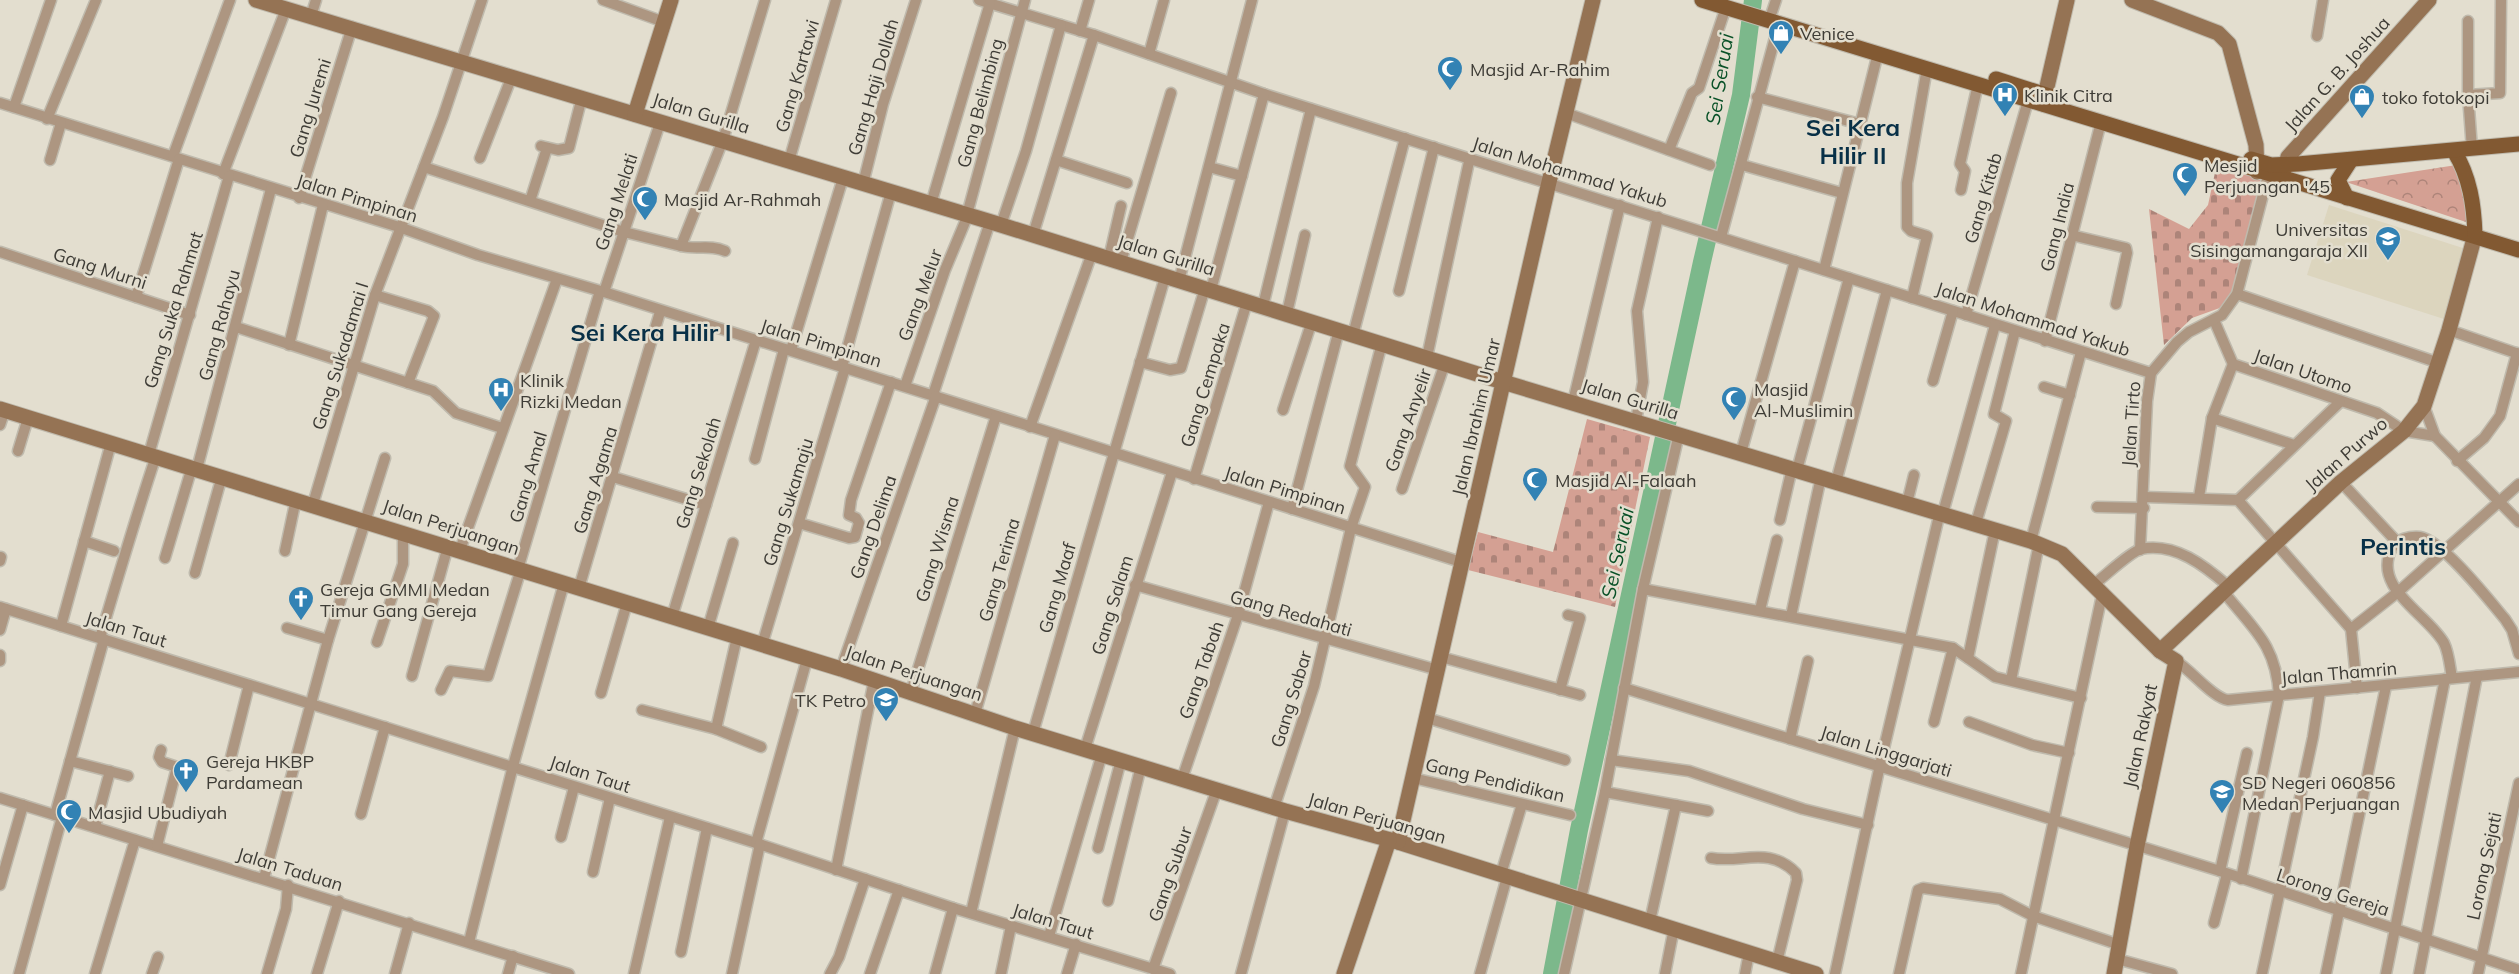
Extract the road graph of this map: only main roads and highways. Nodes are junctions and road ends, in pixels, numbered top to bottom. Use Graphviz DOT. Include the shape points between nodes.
graph roads {
  1 [pos="1702,0"];
  2 [pos="1735,5"];
  3 [pos="1770,12"];
  4 [pos="2037,97"];
  5 [pos="2519,144"];
  6 [pos="2454,151"];
  7 [pos="2351,159"];
  8 [pos="2270,170"];
  9 [pos="2347,198"];
  10 [pos="2475,235"];
  11 [pos="2519,250"];
  1 -- 2 [label="main road"];
  2 -- 3 [label="main road"];
  3 -- 4 [label="main road"];
  3 -- 4 [label="main road" via="1927,69"];
  4 -- 8 [label="main road"];
  4 -- 8 [label="main road" via="2101,122"];
  5 -- 6 [label="main road"];
  6 -- 7 [label="main road"];
  6 -- 10 [label="main road" via="2471,193"];
  7 -- 8 [label="main road"];
  7 -- 9 [label="main road" via="2338,180"];
  8 -- 9 [label="main road"];
  9 -- 10 [label="main road"];
  10 -- 11 [label="main road"];
}
